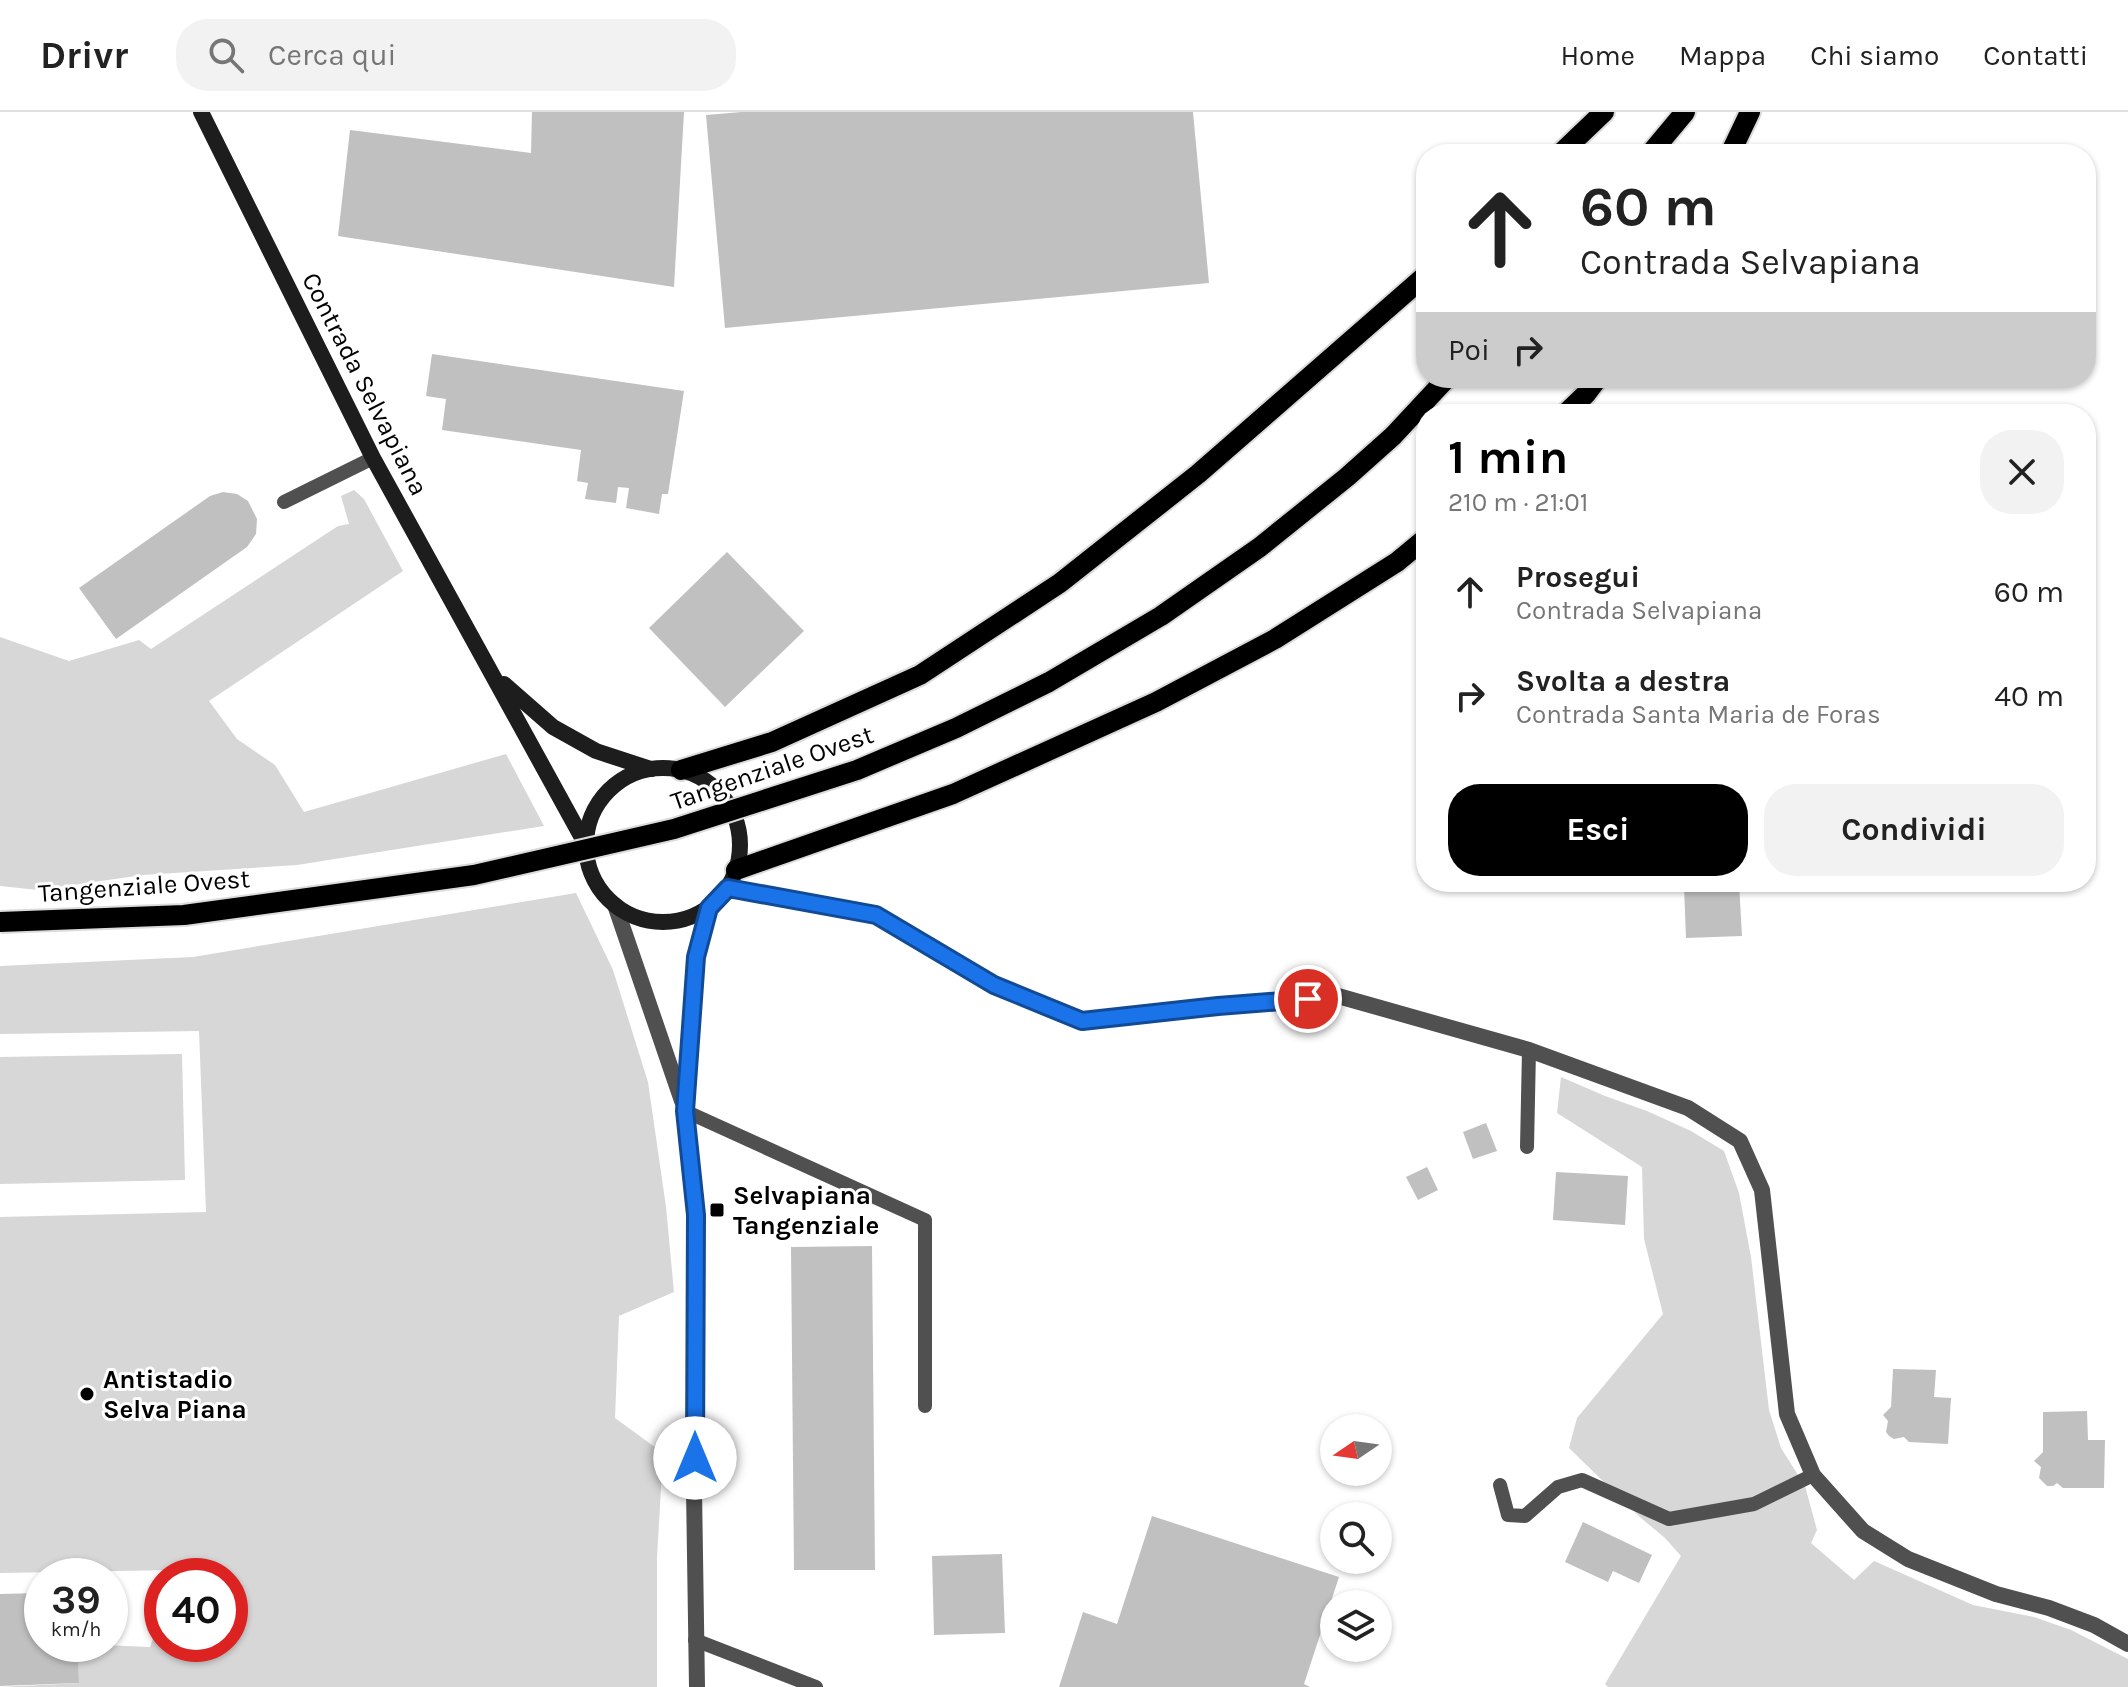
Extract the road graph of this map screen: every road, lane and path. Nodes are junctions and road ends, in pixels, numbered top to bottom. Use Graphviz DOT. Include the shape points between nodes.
graph roads {
  1 [pos="201,112"];
  2 [pos="1604,112"];
  3 [pos="1685,112"];
  4 [pos="1750,112"];
  5 [pos="1570,144"];
  6 [pos="1658,144"];
  7 [pos="1735,144"];
  8 [pos="1416,284"];
  9 [pos="1438,388"];
  10 [pos="1590,388"];
  11 [pos="1423,404"];
  12 [pos="1576,404"];
  13 [pos="1416,411"];
  14 [pos="373,458"];
  15 [pos="284,502"];
  16 [pos="1416,546"];
  17 [pos="494,675"];
  18 [pos="651,769"];
  19 [pos="681,770"];
  20 [pos="586,845"];
  21 [pos="732,879"];
  22 [pos="615,905"];
  23 [pos="709,908"];
  24 [pos="0,922"];
  25 [pos="1529,1050"];
  26 [pos="685,1111"];
  27 [pos="1527,1147"];
  28 [pos="925,1406"];
  29 [pos="1813,1475"];
  30 [pos="1500,1485"];
  31 [pos="695,1640"];
  32 [pos="2128,1644"];
  33 [pos="697,1687"];
  34 [pos="816,1687"];
  1 -- 14 [label="main road, Contrada Selvapiana"];
  2 -- 5 [label="main road"];
  3 -- 6 [label="main road"];
  4 -- 7 [label="main road"];
  8 -- 19 [label="main road" via="1198,474 1060,583 920,675 772,742"];
  9 -- 11 [label="main road, Tangenziale Ovest, bridge"];
  10 -- 12 [label="main road"];
  13 -- 24 [label="main road, Tangenziale Ovest, bridge" via="1347,477 1260,547 1161,616 1049,682 857,770 674,829 474,875 184,915"];
  14 -- 15 [label="lane"];
  14 -- 17 [label="main road, Contrada Selvapiana"];
  16 -- 21 [label="main road" via="1275,639 1156,702 953,794"];
  17 -- 18 [label="main road, Contrada Selvapiana" via="553,727 596,751"];
  17 -- 20 [label="main road, Contrada Selvapiana"];
  18 -- 19 [label="main road"];
  18 -- 20 [label="main road" via="633,774 604,796"];
  19 -- 21 [label="main road" via="717,790 730,808 741,849"];
  20 -- 22 [label="main road" via="594,878"];
  21 -- 23 [label="main road"];
  21 -- 25 [label="street" via="876,915 994,985 1082,1021 1338,996"];
  22 -- 23 [label="main road" via="662,923"];
  22 -- 26 [label="street"];
  23 -- 26 [label="street" via="696,957"];
  25 -- 27 [label="lane"];
  25 -- 29 [label="street" via="1688,1108 1740,1141 1762,1190 1787,1414"];
  26 -- 28 [label="lane" via="925,1220"];
  26 -- 31 [label="street" via="696,1215"];
  29 -- 30 [label="lane" via="1754,1504 1669,1519 1582,1480 1558,1487 1525,1516 1508,1515"];
  29 -- 32 [label="street" via="1863,1531 1908,1559 2083,1621"];
  31 -- 33 [label="street"];
  31 -- 34 [label="lane"];
}
